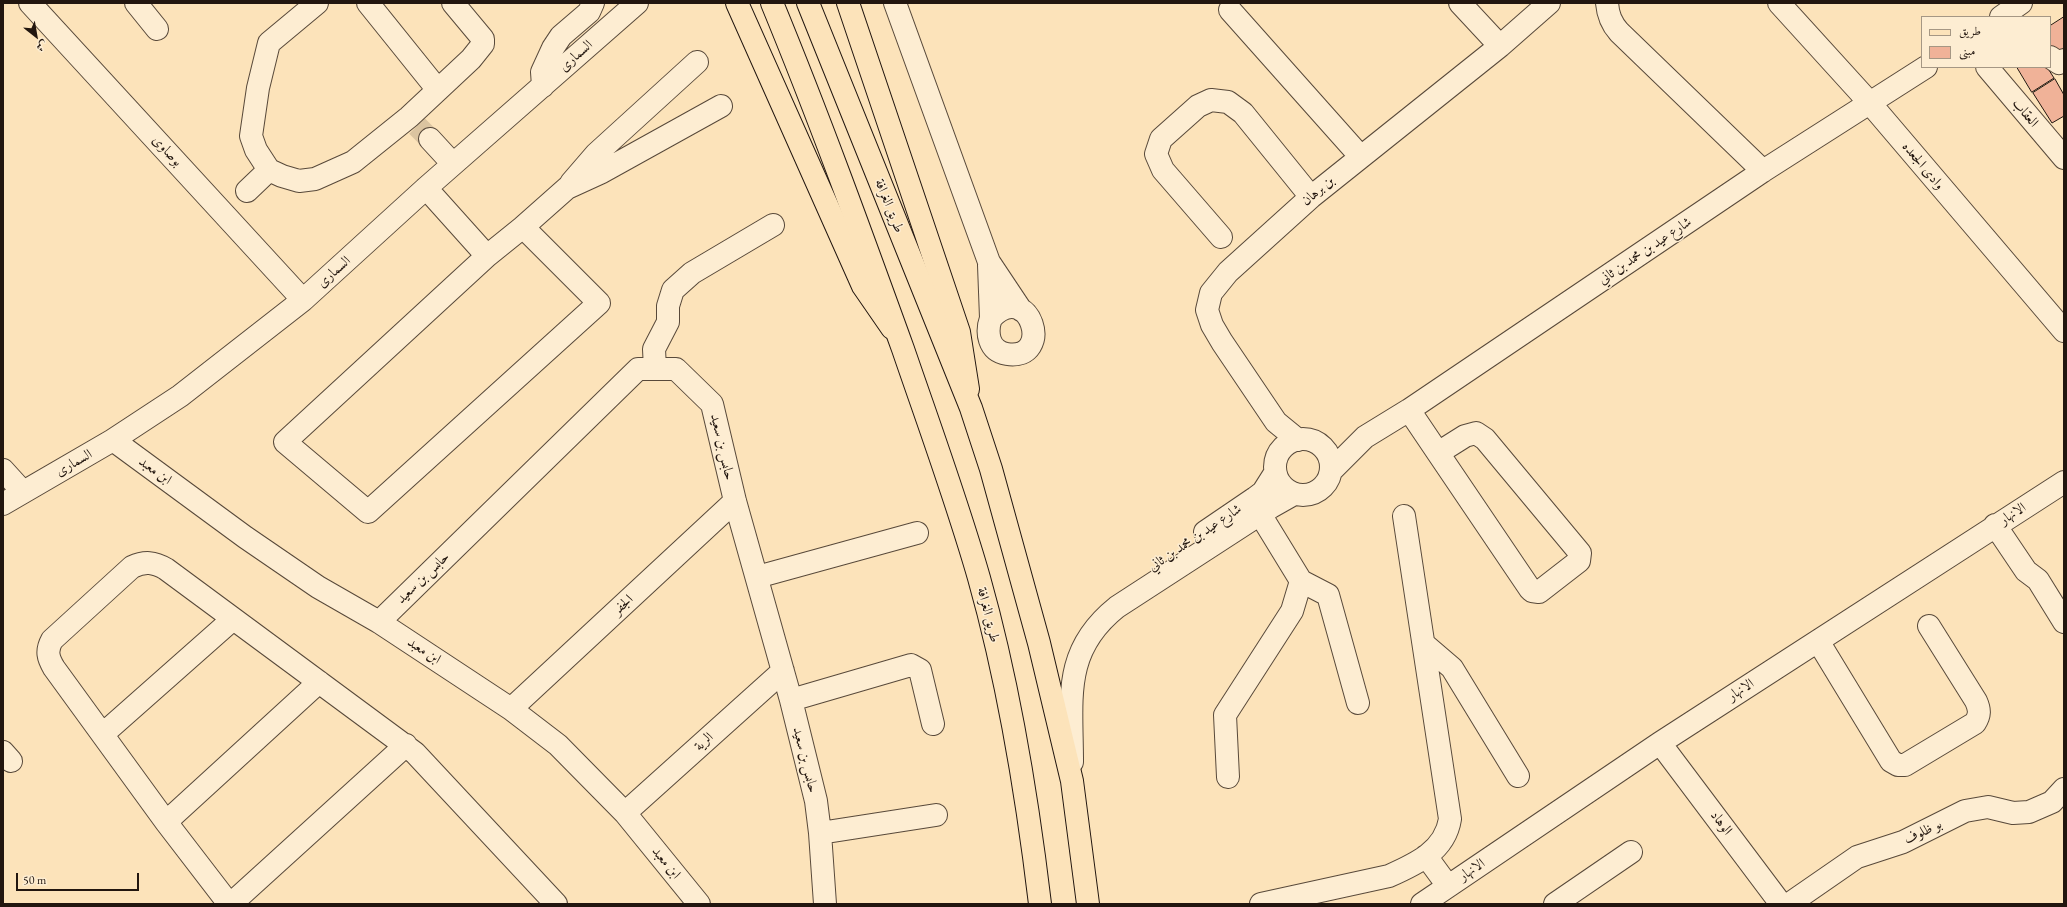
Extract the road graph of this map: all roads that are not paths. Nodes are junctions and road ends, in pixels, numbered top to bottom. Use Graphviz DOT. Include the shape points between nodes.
graph roads {
  1 [pos="30,3"];
  2 [pos="136,3"];
  3 [pos="317,3"];
  4 [pos="368,3"];
  5 [pos="453,3"];
  6 [pos="592,3"];
  7 [pos="597,3"];
  8 [pos="638,3"];
  9 [pos="737,3"];
  10 [pos="772,3"];
  11 [pos="808,3"];
  12 [pos="848,3"];
  13 [pos="895,3"];
  14 [pos="1460,3"];
  15 [pos="1549,3"];
  16 [pos="1607,3"];
  17 [pos="1779,3"];
  18 [pos="1230,10"];
  19 [pos="614,22"];
  20 [pos="156,29"];
  21 [pos="1500,46"];
  22 [pos="2051,58"];
  23 [pos="2064,60"];
  24 [pos="697,62"];
  25 [pos="1924,68"];
  26 [pos="1988,68"];
  27 [pos="543,86"];
  28 [pos="438,90"];
  29 [pos="1869,102"];
  30 [pos="721,106"];
  31 [pos="418,127"];
  32 [pos="1360,156"];
  33 [pos="2064,158"];
  34 [pos="453,164"];
  35 [pos="269,170"];
  36 [pos="1763,171"];
  37 [pos="426,188"];
  38 [pos="566,188"];
  39 [pos="1311,196"];
  40 [pos="236,201"];
  41 [pos="773,225"];
  42 [pos="523,227"];
  43 [pos="1221,237"];
  44 [pos="486,256"];
  45 [pos="989,262"];
  46 [pos="304,300"];
  47 [pos="1021,310"];
  48 [pos="991,318"];
  49 [pos="2064,331"];
  50 [pos="898,336"];
  51 [pos="655,369"];
  52 [pos="971,408"];
  53 [pos="1409,410"];
  54 [pos="1365,437"];
  55 [pos="113,440"];
  56 [pos="1290,444"];
  57 [pos="1322,446"];
  58 [pos="1438,453"];
  59 [pos="3,470"];
  60 [pos="1331,471"];
  61 [pos="1275,473"];
  62 [pos="2064,482"];
  63 [pos="23,492"];
  64 [pos="1294,494"];
  65 [pos="735,501"];
  66 [pos="3,504"];
  67 [pos="1260,514"];
  68 [pos="1404,516"];
  69 [pos="2001,521"];
  70 [pos="917,532"];
  71 [pos="757,577"];
  72 [pos="1301,581"];
  73 [pos="1134,596"];
  74 [pos="233,619"];
  75 [pos="378,622"];
  76 [pos="2064,622"];
  77 [pos="1929,626"];
  78 [pos="1818,641"];
  79 [pos="1424,644"];
  80 [pos="783,672"];
  81 [pos="318,682"];
  82 [pos="791,700"];
  83 [pos="1358,703"];
  84 [pos="512,709"];
  85 [pos="933,724"];
  86 [pos="104,734"];
  87 [pos="1660,743"];
  88 [pos="406,745"];
  89 [pos="1228,776"];
  90 [pos="1518,776"];
  91 [pos="1072,781"];
  92 [pos="2064,789"];
  93 [pos="625,813"];
  94 [pos="936,816"];
  95 [pos="166,822"];
  96 [pos="820,833"];
  97 [pos="1631,852"];
  98 [pos="1426,856"];
  99 [pos="1448,886"];
  100 [pos="551,902"];
  101 [pos="230,904"];
  102 [pos="698,904"];
  103 [pos="826,904"];
  104 [pos="1040,904"];
  105 [pos="1088,904"];
  106 [pos="1261,904"];
  107 [pos="1422,904"];
  108 [pos="1555,904"];
  109 [pos="1781,904"];
  110 [pos="1789,904"];
  1 -- 40 [label="street, بوصاوى"];
  2 -- 20 [label="street"];
  3 -- 35 [label="street" via="269,43 258,88 251,136 256,150"];
  4 -- 28 [label="street"];
  5 -- 28 [label="street" via="483,40 483,44"];
  6 -- 27 [label="street" via="589,12 561,36 553,48 542,72"];
  7 -- 19 [label="street"];
  8 -- 19 [label="street, السمارى"];
  9 -- 50 [label="main road, طريق الغرافة" via="863,286"];
  10 -- 50 [label="main road, طريق الغرافة" via="858,222"];
  11 -- 52 [label="main road, طريق الغرافة"];
  12 -- 52 [label="main road, طريق الغرافة" via="959,332"];
  13 -- 45 [label="street"];
  14 -- 21 [label="street"];
  15 -- 21 [label="street, بن برهان"];
  16 -- 36 [label="street" via="1612,24"];
  17 -- 29 [label="street, وادى الجعده"];
  18 -- 32 [label="street"];
  19 -- 27 [label="street, السمارى"];
  21 -- 32 [label="street, بن برهان"];
  22 -- 23 [label="street" via="2059,63"];
  24 -- 38 [label="street" via="596,154"];
  25 -- 29 [label="street, شارع عيد بن محمد بن ثاني"];
  26 -- 33 [label="street, العقاب"];
  27 -- 34 [label="street, السمارى"];
  28 -- 31 [label="street"];
  29 -- 36 [label="street, شارع عيد بن محمد بن ثاني"];
  29 -- 49 [label="street, وادى الجعده"];
  30 -- 38 [label="street" via="602,172"];
  31 -- 34 [label="street"];
  31 -- 35 [label="street" via="315,179 299,181"];
  32 -- 39 [label="street, بن برهان"];
  34 -- 37 [label="street, السمارى"];
  35 -- 40 [label="street"];
  36 -- 53 [label="street, شارع عيد بن محمد بن ثاني"];
  37 -- 44 [label="street"];
  37 -- 46 [label="street, السمارى"];
  38 -- 42 [label="street"];
  39 -- 43 [label="street" via="1243,113 1228,102 1212,100 1198,106 1161,139 1156,154 1162,170"];
  39 -- 56 [label="street, بن برهان" via="1228,272 1211,293 1207,310 1222,342"];
  40 -- 46 [label="street, بوصاوى"];
  41 -- 51 [label="street" via="692,273 673,290 668,306 668,322 654,349"];
  42 -- 44 [label="street"];
  42 -- 44 [label="street" via="598,303 368,512 285,442"];
  45 -- 47 [label="street"];
  45 -- 48 [label="street"];
  46 -- 55 [label="street, السمارى" via="180,396"];
  47 -- 48 [label="street" via="1005,308"];
  47 -- 48 [label="street" via="1033,322 1035,330 1029,346 1017,353 996,350 988,335"];
  50 -- 104 [label="main road, طريق الغرافة" via="979,578 996,645 1011,712"];
  51 -- 65 [label="street, حابس بن سعيد" via="676,369 712,404"];
  51 -- 75 [label="street, حابس بن سعيد" via="638,369"];
  52 -- 91 [label="main road, طريق الغرافة" via="991,469 1035,628"];
  53 -- 54 [label="street, شارع عيد بن محمد بن ثاني"];
  53 -- 58 [label="street"];
  54 -- 57 [label="street, شارع عيد بن محمد بن ثاني"];
  54 -- 60 [label="street, شارع عيد بن محمد بن ثاني"];
  55 -- 63 [label="street, السمارى"];
  55 -- 75 [label="street, ابن معبد" via="245,537 318,587"];
  56 -- 57 [label="street" via="1315,442"];
  56 -- 61 [label="street" via="1276,461"];
  57 -- 60 [label="street" via="1329,458"];
  58 -- 58 [label="street" via="1532,591 1539,592 1579,561 1581,557 1578,550 1481,435 1470,434"];
  59 -- 63 [label="street"];
  60 -- 64 [label="street" via="1318,491"];
  61 -- 64 [label="street" via="1280,484"];
  61 -- 73 [label="street, شارع عيد بن محمد بن ثاني" via="1269,484 1255,498 1127,583 1124,586 1124,593"];
  62 -- 69 [label="street, الانهار"];
  63 -- 66 [label="street, السمارى"];
  64 -- 67 [label="street, شارع عيد بن محمد بن ثاني"];
  65 -- 71 [label="street, حابس بن سعيد"];
  65 -- 84 [label="street, الجفر"];
  67 -- 72 [label="street"];
  67 -- 73 [label="street, شارع عيد بن محمد بن ثاني"];
  68 -- 79 [label="street"];
  69 -- 76 [label="street" via="2036,569 2038,580"];
  69 -- 78 [label="street, الانهار"];
  70 -- 71 [label="street"];
  71 -- 80 [label="street, حابس بن سعيد"];
  72 -- 83 [label="street" via="1328,595"];
  72 -- 89 [label="street" via="1292,611 1225,715"];
  73 -- 91 [label="street, شارع عيد بن محمد بن ثاني" via="1102,618 1082,648 1076,663 1072,705"];
  74 -- 81 [label="street"];
  74 -- 86 [label="street"];
  74 -- 86 [label="street" via="158,564 140,563 132,567 52,640 48,647 50,662"];
  75 -- 84 [label="street, ابن معبد"];
  77 -- 78 [label="street" via="1980,708 1979,716 1975,723 1905,765 1891,761"];
  78 -- 87 [label="street, الانهار"];
  79 -- 90 [label="street" via="1452,668"];
  79 -- 98 [label="street" via="1450,819 1448,833"];
  80 -- 82 [label="street, حابس بن سعيد"];
  80 -- 93 [label="street, الرية"];
  81 -- 88 [label="street"];
  81 -- 95 [label="street"];
  82 -- 85 [label="street" via="911,664 920,670"];
  82 -- 96 [label="street, حابس بن سعيد" via="816,801"];
  84 -- 93 [label="street, ابن معبد" via="558,745"];
  86 -- 95 [label="street"];
  87 -- 99 [label="street, الانهار"];
  87 -- 109 [label="street, الوهاد"];
  88 -- 100 [label="street" via="433,770"];
  88 -- 101 [label="street"];
  91 -- 105 [label="main road, طريق الغرافة"];
  92 -- 110 [label="street, بو ظلوف" via="2052,802 2029,812 2013,813 1988,807 1965,811 1903,842 1856,857"];
  93 -- 102 [label="street, ابن معبد"];
  94 -- 96 [label="street"];
  95 -- 101 [label="street"];
  96 -- 103 [label="street, حابس بن سعيد"];
  97 -- 108 [label="street"];
  98 -- 99 [label="street"];
  98 -- 106 [label="street" via="1389,876"];
  99 -- 107 [label="street, الانهار"];
}
